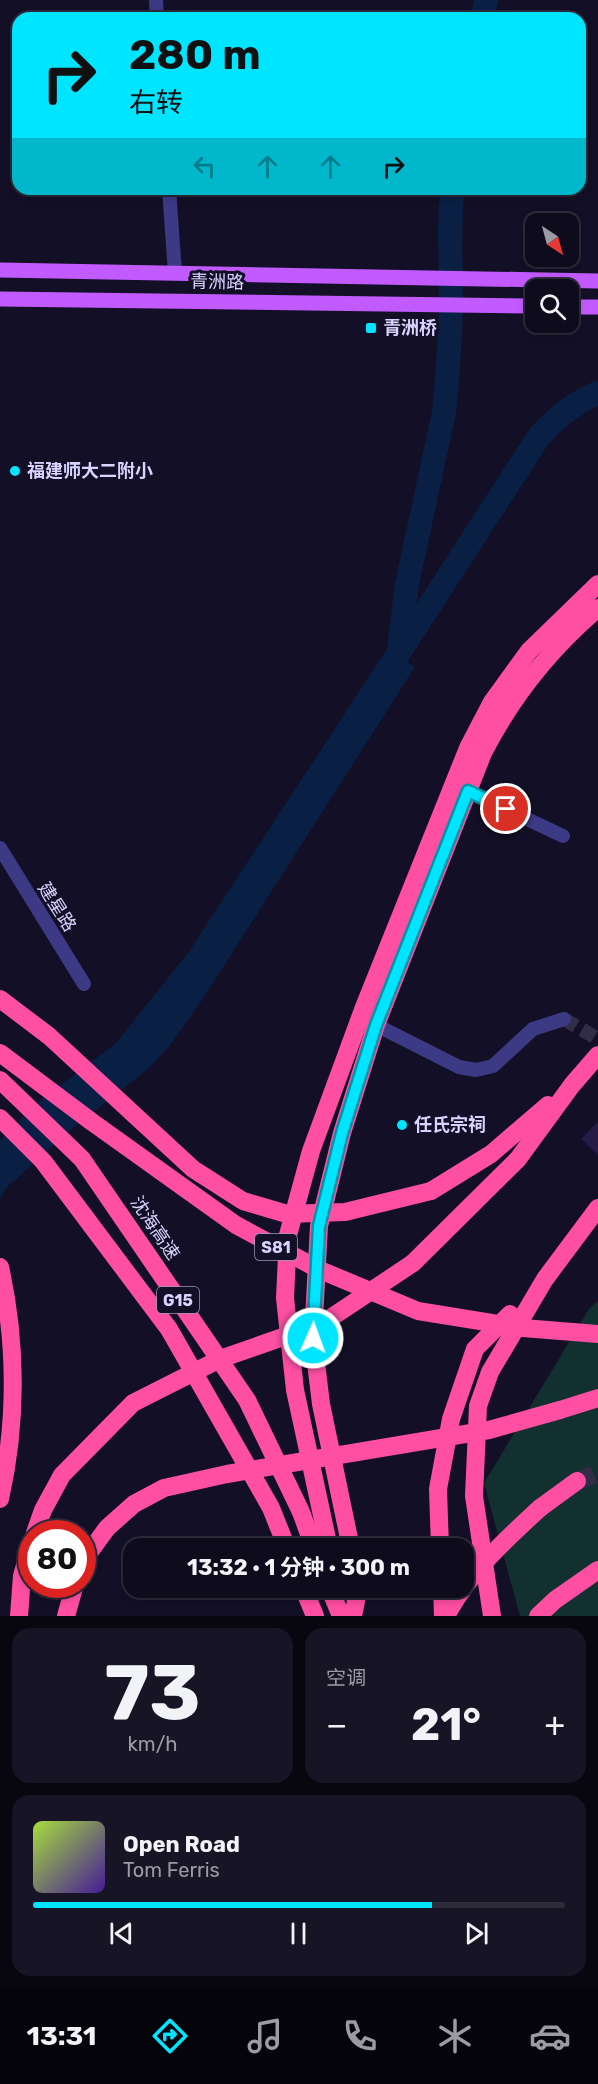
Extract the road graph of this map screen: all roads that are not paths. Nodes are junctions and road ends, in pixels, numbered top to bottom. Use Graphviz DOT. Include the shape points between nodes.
graph roads {
  1 [pos="169,195"];
  2 [pos="0,270"];
  3 [pos="135,272"];
  4 [pos="175,273"];
  5 [pos="598,281"];
  6 [pos="0,299"];
  7 [pos="134,300"];
  8 [pos="525,306"];
  9 [pos="579,307"];
  10 [pos="598,307"];
  11 [pos="598,584"];
  12 [pos="598,608"];
  13 [pos="468,791"];
  14 [pos="563,836"];
  15 [pos="0,848"];
  16 [pos="84,984"];
  17 [pos="0,999"];
  18 [pos="564,1019"];
  19 [pos="376,1025"];
  20 [pos="0,1053"];
  21 [pos="598,1055"];
  22 [pos="0,1080"];
  23 [pos="572,1085"];
  24 [pos="0,1118"];
  25 [pos="598,1208"];
  26 [pos="0,1267"];
  27 [pos="545,1279"];
  28 [pos="598,1334"];
  29 [pos="598,1398"];
  30 [pos="577,1481"];
  31 [pos="0,1499"];
  32 [pos="39,1520"];
  33 [pos="283,1538"];
  34 [pos="310,1538"];
  35 [pos="327,1538"];
  36 [pos="349,1538"];
  37 [pos="440,1538"];
  38 [pos="96,1543"];
  39 [pos="598,1570"];
  40 [pos="20,1598"];
  41 [pos="71,1598"];
  42 [pos="308,1598"];
  43 [pos="333,1598"];
  44 [pos="335,1598"];
  45 [pos="356,1598"];
  46 [pos="443,1598"];
  47 [pos="19,1616"];
  48 [pos="66,1616"];
  49 [pos="315,1616"];
  50 [pos="330,1616"];
  51 [pos="341,1616"];
  52 [pos="353,1616"];
  53 [pos="444,1616"];
  54 [pos="492,1616"];
  55 [pos="538,1616"];
  1 -- 4 [label="street"];
  2 -- 3 [label="main road, 青洲路"];
  3 -- 4 [label="main road, 青洲路"];
  3 -- 7 [label="main road"];
  4 -- 5 [label="main road, 青洲路"];
  6 -- 7 [label="main road, 青洲路"];
  7 -- 8 [label="main road, 青洲路"];
  9 -- 10 [label="main road"];
  11 -- 35 [label="highway" via="529,651 492,702 468,748 310,1151 288,1235 285,1298 295,1390"];
  12 -- 13 [label="highway" via="571,633 515,699 483,753"];
  13 -- 14 [label="street"];
  13 -- 19 [label="highway"];
  15 -- 16 [label="street, 建星路"];
  17 -- 23 [label="highway, bridge" via="49,1036 193,1169 243,1201 287,1214 345,1212 431,1191 490,1155"];
  18 -- 19 [label="street" via="533,1029 493,1066 476,1070 459,1067"];
  19 -- 36 [label="highway" via="342,1133 319,1226 315,1282 313,1338 321,1404"];
  20 -- 28 [label="highway, S81, bridge" via="236,1225 320,1270 418,1311 523,1328"];
  21 -- 23 [label="highway"];
  22 -- 34 [label="highway, 沈海高速 / G15, bridge" via="82,1159 247,1400"];
  23 -- 32 [label="highway, bridge" via="518,1158 413,1263 323,1323 220,1359 133,1403 62,1474"];
  24 -- 33 [label="highway, G15, bridge" via="43,1161 169,1329 270,1508"];
  25 -- 27 [label="highway"];
  26 -- 31 [label="highway" via="12,1337 13,1378"];
  27 -- 37 [label="highway" via="475,1349 450,1419 438,1489"];
  27 -- 54 [label="highway" via="490,1372 478,1406 474,1496"];
  29 -- 38 [label="highway, bridge" via="489,1430 164,1488 135,1504 107,1527"];
  30 -- 53 [label="highway, bridge" via="540,1508 490,1554"];
  39 -- 55 [label="highway"];
  40 -- 47 [label="highway"];
  41 -- 48 [label="highway"];
  42 -- 49 [label="highway"];
  43 -- 50 [label="highway"];
  44 -- 51 [label="highway, bridge"];
  45 -- 52 [label="highway"];
  46 -- 53 [label="highway"];
}
